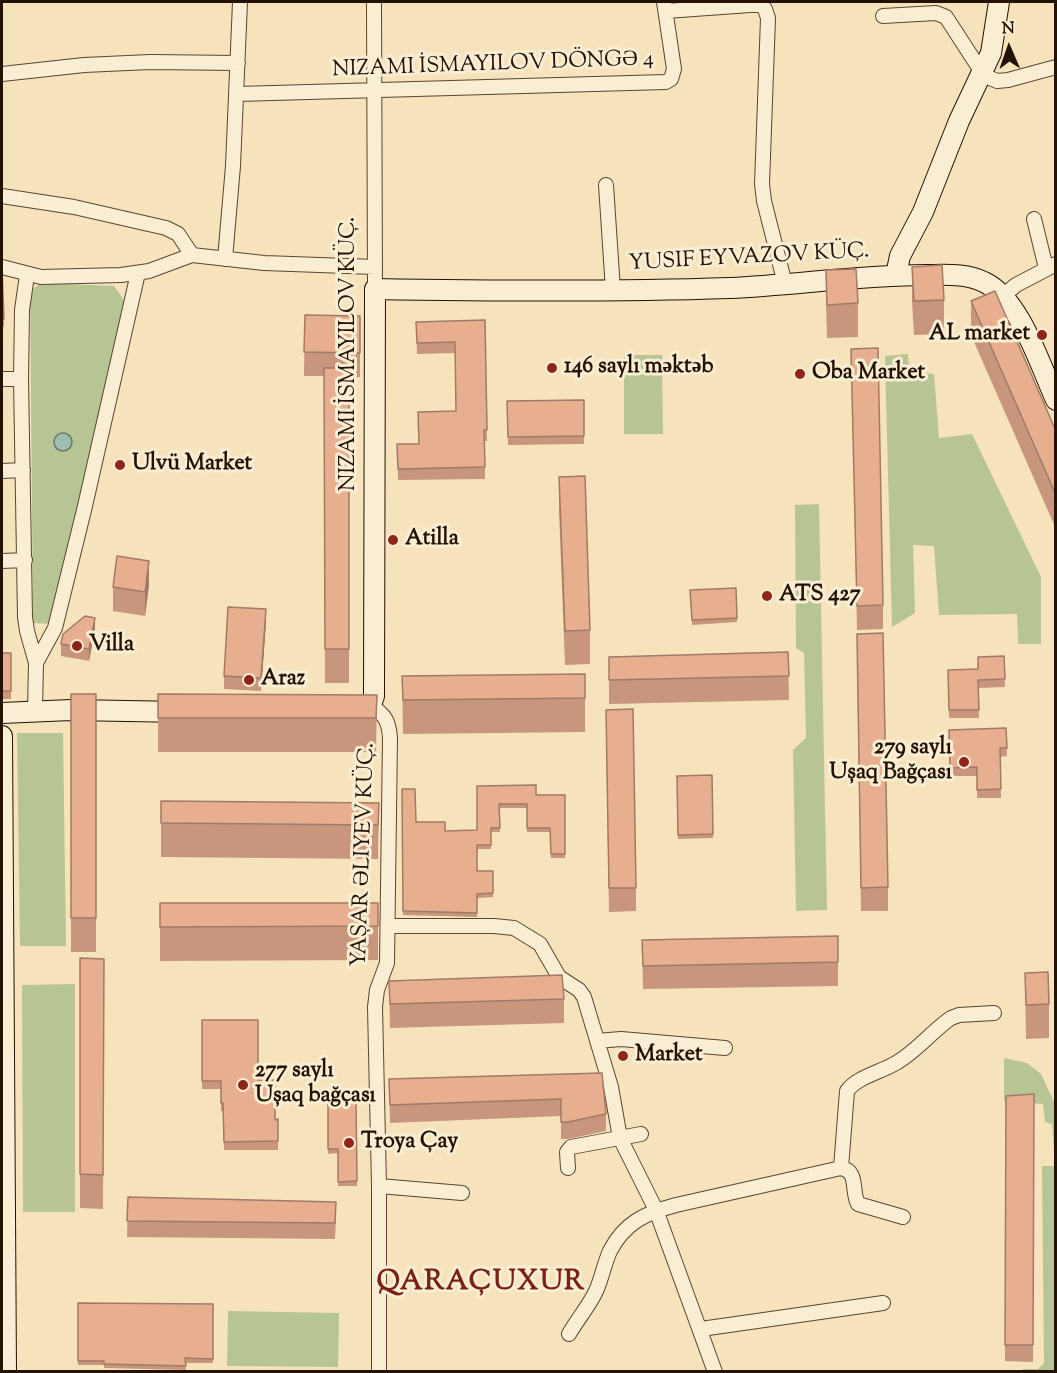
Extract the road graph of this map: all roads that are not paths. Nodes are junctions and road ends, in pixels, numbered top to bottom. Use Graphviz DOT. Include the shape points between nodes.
graph roads {
  1 [pos="240,2"];
  2 [pos="374,2"];
  3 [pos="999,2"];
  4 [pos="665,6"];
  5 [pos="883,16"];
  6 [pos="238,63"];
  7 [pos="1056,67"];
  8 [pos="983,74"];
  9 [pos="2,75"];
  10 [pos="374,91"];
  11 [pos="237,94"];
  12 [pos="606,185"];
  13 [pos="2,196"];
  14 [pos="1034,219"];
  15 [pos="192,255"];
  16 [pos="225,259"];
  17 [pos="1051,266"];
  18 [pos="2,267"];
  19 [pos="375,267"];
  20 [pos="138,273"];
  21 [pos="27,274"];
  22 [pos="896,275"];
  23 [pos="785,284"];
  24 [pos="375,290"];
  25 [pos="613,290"];
  26 [pos="1004,296"];
  27 [pos="21,379"];
  28 [pos="2,380"];
  29 [pos="1056,400"];
  30 [pos="23,470"];
  31 [pos="2,471"];
  32 [pos="25,560"];
  33 [pos="2,561"];
  34 [pos="36,663"];
  35 [pos="371,706"];
  36 [pos="35,711"];
  37 [pos="2,713"];
  38 [pos="199,713"];
  39 [pos="344,716"];
  40 [pos="2,736"];
  41 [pos="389,926"];
  42 [pos="994,1013"];
  43 [pos="597,1041"];
  44 [pos="725,1048"];
  45 [pos="641,1134"];
  46 [pos="620,1138"];
  47 [pos="568,1168"];
  48 [pos="842,1168"];
  49 [pos="3,1175"];
  50 [pos="379,1186"];
  51 [pos="462,1192"];
  52 [pos="656,1210"];
  53 [pos="903,1217"];
  54 [pos="4,1282"];
  55 [pos="883,1303"];
  56 [pos="701,1329"];
  57 [pos="568,1334"];
  58 [pos="6,1371"];
  59 [pos="379,1371"];
  60 [pos="715,1371"];
  1 -- 6 [label="street"];
  2 -- 10 [label="street"];
  3 -- 8 [label="street" via="991,53"];
  4 -- 10 [label="street" via="674,69 666,82"];
  4 -- 23 [label="street" via="761,5 765,9 767,86 762,184"];
  5 -- 8 [label="street" via="936,13 946,17"];
  6 -- 9 [label="street" via="84,65"];
  6 -- 11 [label="street"];
  7 -- 8 [label="street" via="998,81"];
  8 -- 22 [label="street" via="900,256"];
  10 -- 11 [label="street"];
  10 -- 19 [label="street"];
  11 -- 16 [label="street"];
  12 -- 25 [label="street"];
  13 -- 15 [label="street" via="166,228 177,234"];
  14 -- 17 [label="street"];
  15 -- 16 [label="street"];
  15 -- 20 [label="street"];
  16 -- 19 [label="street"];
  17 -- 26 [label="street"];
  18 -- 21 [label="street"];
  19 -- 24 [label="street"];
  20 -- 21 [label="street" via="41,277"];
  20 -- 34 [label="street" via="60,609 55,628"];
  21 -- 27 [label="street"];
  22 -- 23 [label="street, YUSIF EYVAZOV KÜÇ."];
  22 -- 26 [label="street, YUSIF EYVAZOV KÜÇ." via="960,275 983,281"];
  23 -- 25 [label="street, YUSIF EYVAZOV KÜÇ."];
  24 -- 25 [label="street, YUSIF EYVAZOV KÜÇ."];
  24 -- 35 [label="street"];
  26 -- 29 [label="street, YUSIF EYVAZOV KÜÇ." via="1018,316"];
  27 -- 28 [label="street"];
  27 -- 30 [label="street"];
  30 -- 31 [label="street"];
  30 -- 32 [label="street"];
  32 -- 33 [label="street"];
  32 -- 34 [label="street" via="25,617"];
  34 -- 36 [label="street"];
  35 -- 39 [label="street"];
  35 -- 41 [label="street, YAŞAR ƏLIYEV KÜÇ." via="386,718 390,738"];
  36 -- 37 [label="street"];
  36 -- 38 [label="street"];
  40 -- 49 [label="street"];
  41 -- 43 [label="street" via="494,926 522,932 540,944 559,977 584,997"];
  41 -- 50 [label="street, YAŞAR ƏLIYEV KÜÇ." via="387,963 375,1007"];
  42 -- 48 [label="street" via="951,1018 909,1055 850,1086"];
  43 -- 44 [label="street" via="621,1039"];
  43 -- 46 [label="street" via="611,1087"];
  45 -- 46 [label="street"];
  46 -- 47 [label="street" via="571,1147 567,1152"];
  46 -- 52 [label="street"];
  48 -- 52 [label="street"];
  48 -- 53 [label="street" via="852,1174 858,1204"];
  49 -- 54 [label="street"];
  50 -- 51 [label="street"];
  50 -- 59 [label="street, YAŞAR ƏLIYEV KÜÇ."];
  52 -- 56 [label="street"];
  52 -- 57 [label="street" via="623,1233 611,1251 595,1292"];
  54 -- 58 [label="street"];
  55 -- 56 [label="street"];
  56 -- 60 [label="street"];
}
